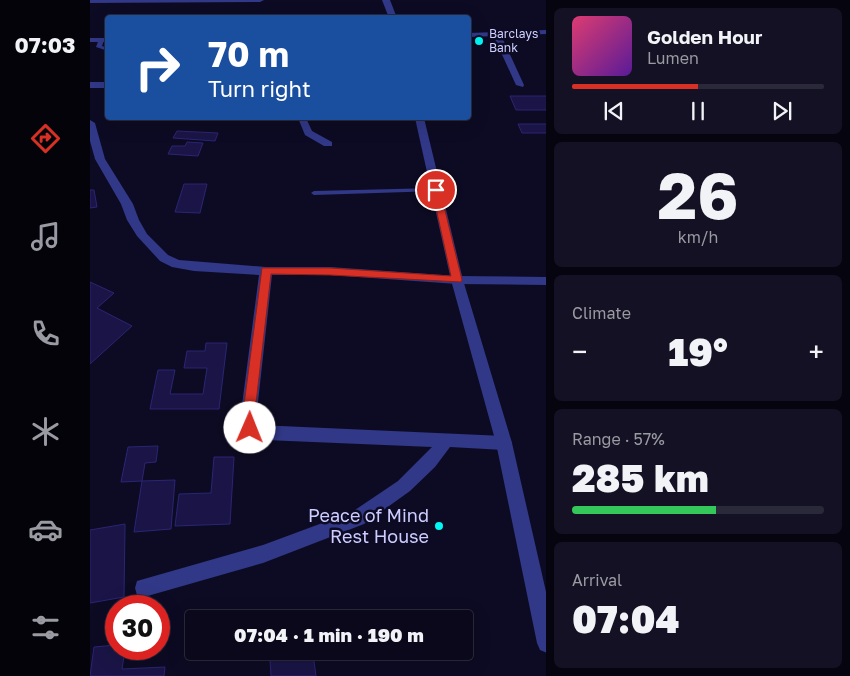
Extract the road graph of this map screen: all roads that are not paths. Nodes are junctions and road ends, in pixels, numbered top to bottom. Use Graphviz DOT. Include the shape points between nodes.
graph roads {
  1 [pos="244,0"];
  2 [pos="260,0"];
  3 [pos="386,0"];
  4 [pos="90,1"];
  5 [pos="392,15"];
  6 [pos="546,32"];
  7 [pos="471,35"];
  8 [pos="497,35"];
  9 [pos="90,40"];
  10 [pos="104,40"];
  11 [pos="105,50"];
  12 [pos="90,85"];
  13 [pos="105,85"];
  14 [pos="520,85"];
  15 [pos="303,120"];
  16 [pos="419,120"];
  17 [pos="90,123"];
  18 [pos="328,144"];
  19 [pos="436,190"];
  20 [pos="314,192"];
  21 [pos="266,271"];
  22 [pos="457,280"];
  23 [pos="546,281"];
  24 [pos="446,441"];
  25 [pos="504,443"];
  26 [pos="144,588"];
  27 [pos="546,643"];
  1 -- 2 [label="street"];
  1 -- 4 [label="street"];
  3 -- 5 [label="street"];
  6 -- 8 [label="street"];
  7 -- 8 [label="street"];
  8 -- 14 [label="street"];
  9 -- 10 [label="street"];
  10 -- 11 [label="lane" via="99,46"];
  12 -- 13 [label="street"];
  15 -- 18 [label="street" via="308,133"];
  16 -- 19 [label="street"];
  17 -- 21 [label="street" via="100,159 133,220 164,258 194,267"];
  19 -- 20 [label="lane"];
  19 -- 22 [label="street"];
  21 -- 22 [label="street" via="330,271"];
  21 -- 24 [label="street" via="248,420 254,432"];
  22 -- 23 [label="street"];
  22 -- 25 [label="street"];
  24 -- 25 [label="street"];
  24 -- 26 [label="street" via="404,486 358,518 262,554"];
  25 -- 27 [label="street"];
}
